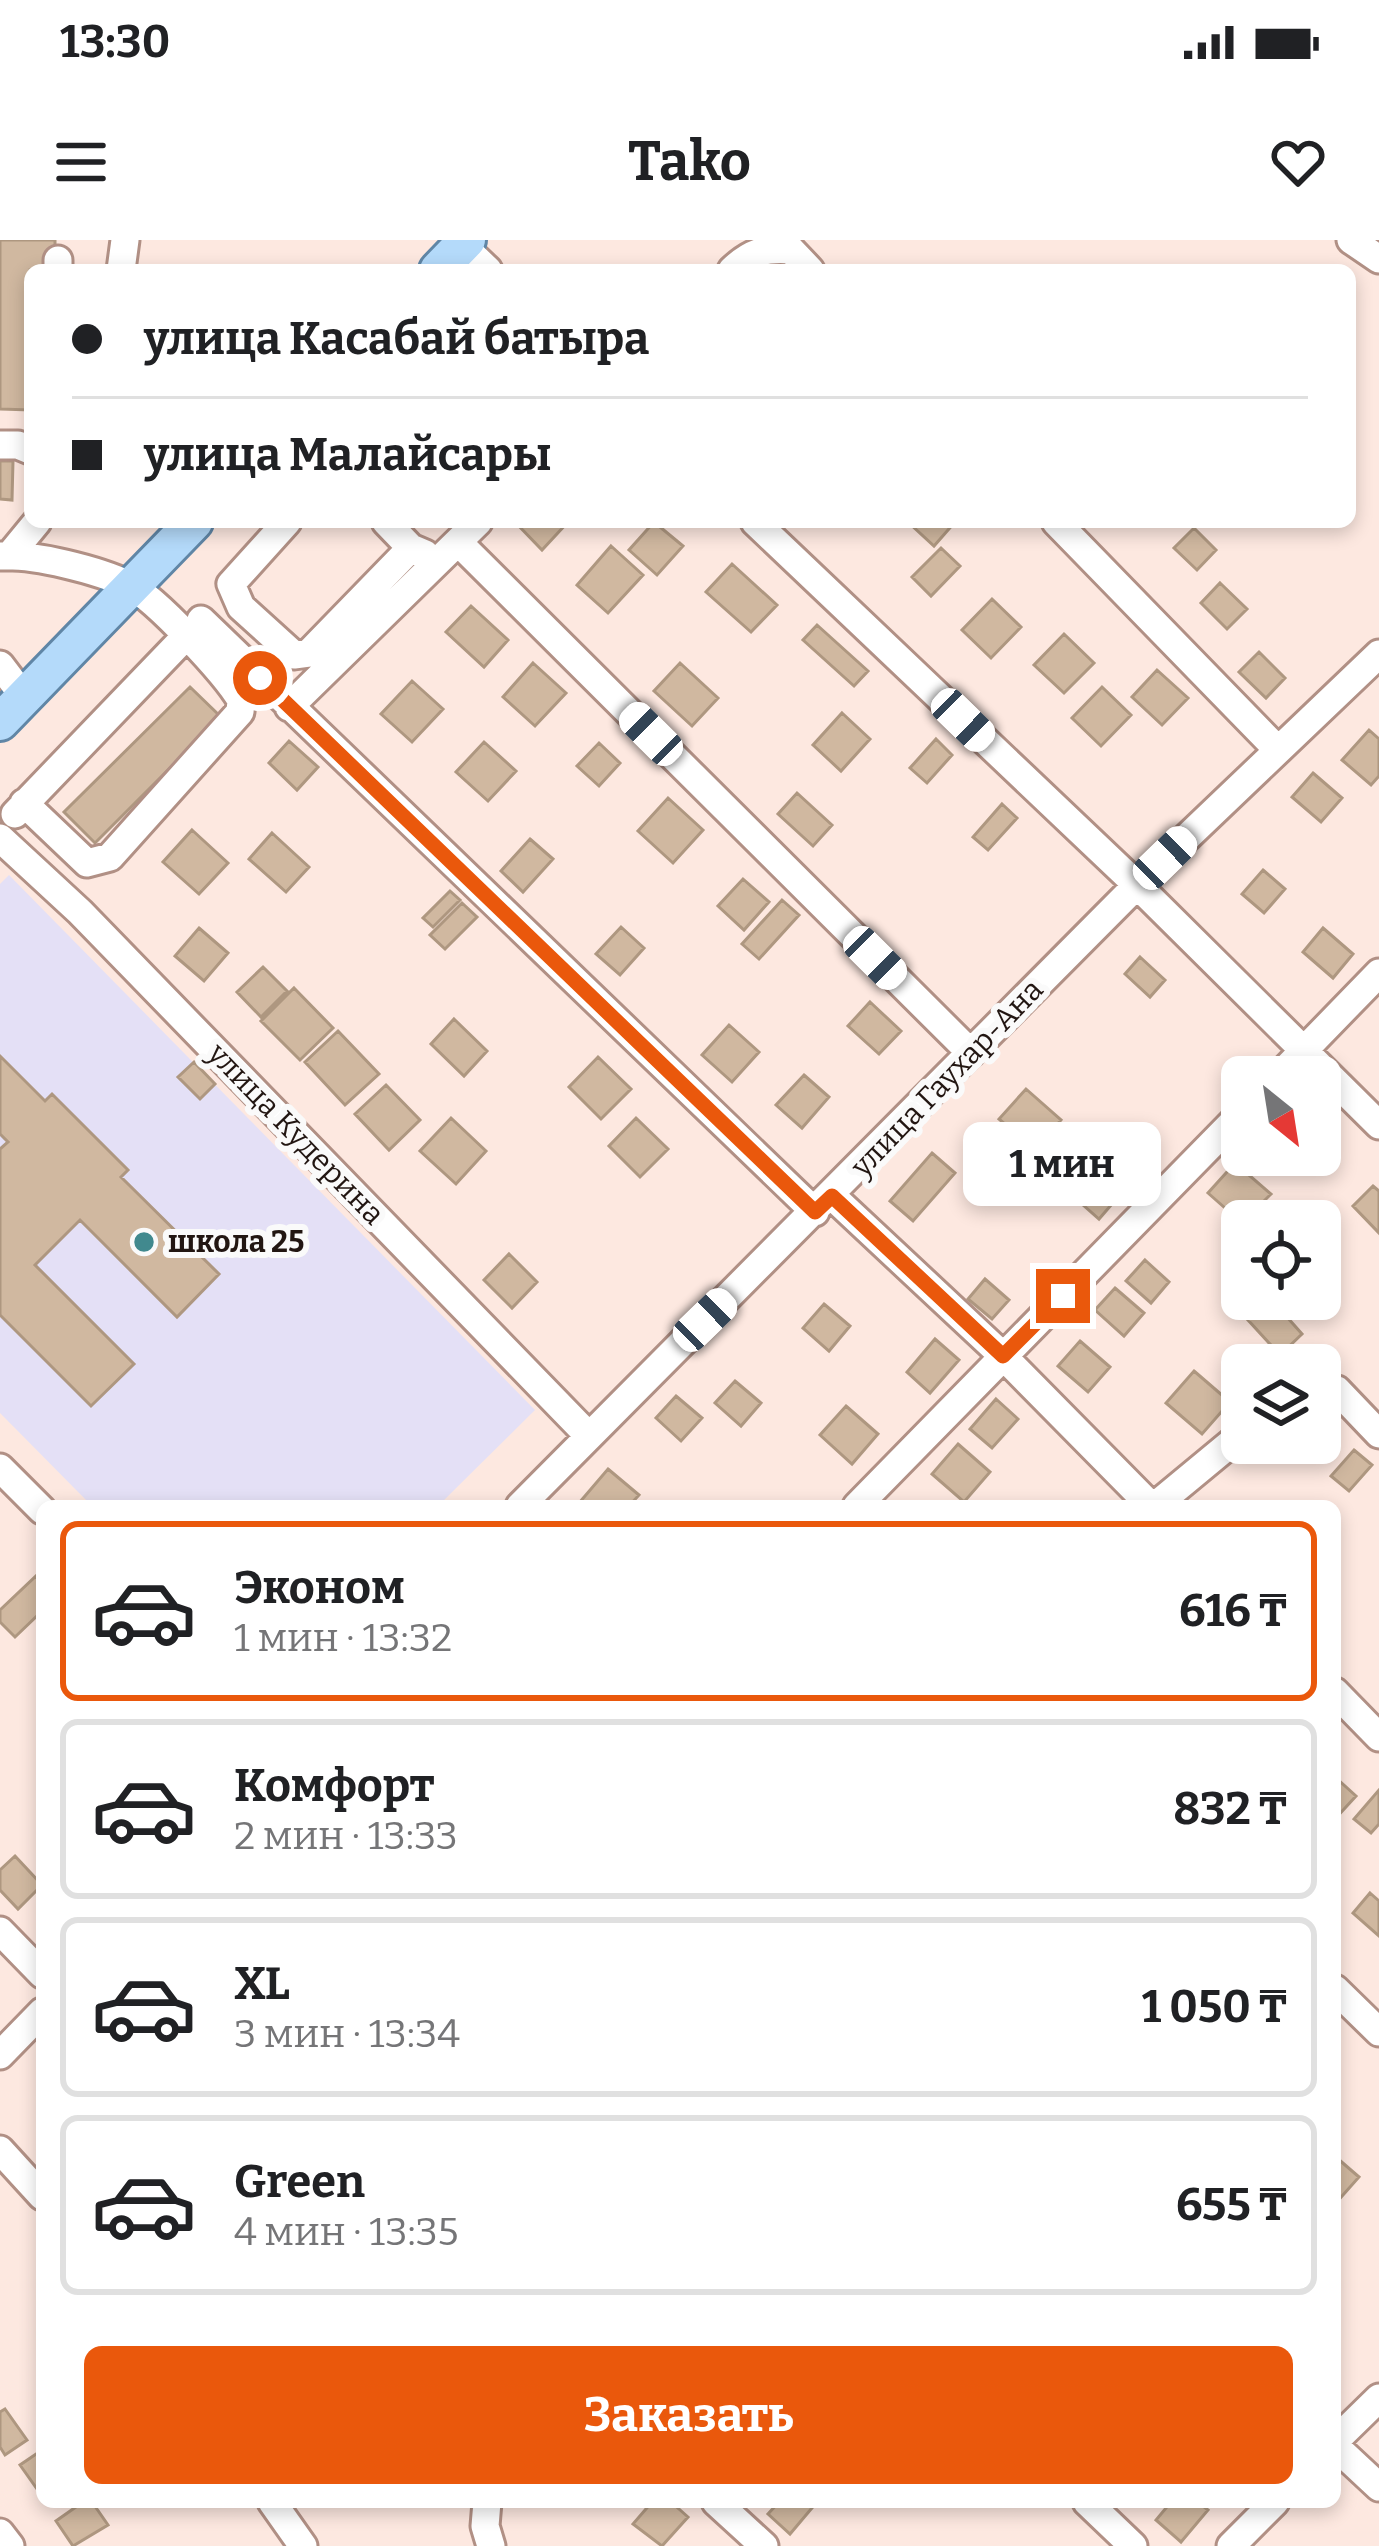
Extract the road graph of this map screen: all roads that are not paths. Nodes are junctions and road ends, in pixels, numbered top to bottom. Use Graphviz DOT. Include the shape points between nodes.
graph roads {
  1 [pos="1351,240"];
  2 [pos="1379,259"];
  3 [pos="740,264"];
  4 [pos="804,264"];
  5 [pos="32,528"];
  6 [pos="188,528"];
  7 [pos="282,528"];
  8 [pos="392,528"];
  9 [pos="472,528"];
  10 [pos="761,528"];
  11 [pos="1062,528"];
  12 [pos="411,548"];
  13 [pos="449,552"];
  14 [pos="4,556"];
  15 [pos="132,586"];
  16 [pos="194,628"];
  17 [pos="1379,654"];
  18 [pos="0,665"];
  19 [pos="289,707"];
  20 [pos="12,710"];
  21 [pos="1278,750"];
  22 [pos="24,803"];
  23 [pos="0,834"];
  24 [pos="1136,885"];
  25 [pos="1379,973"];
  26 [pos="1304,1050"];
  27 [pos="971,1053"];
  28 [pos="1298,1056"];
  29 [pos="1379,1125"];
  30 [pos="1221,1134"];
  31 [pos="824,1204"];
  32 [pos="1003,1356"];
  33 [pos="1341,1394"];
  34 [pos="587,1434"];
  35 [pos="1379,1434"];
  36 [pos="1221,1452"];
  37 [pos="0,1468"];
  38 [pos="526,1500"];
  39 [pos="862,1500"];
  40 [pos="1147,1500"];
  41 [pos="1161,1500"];
  42 [pos="36,1504"];
  43 [pos="1341,1698"];
  44 [pos="1379,1737"];
  45 [pos="0,1931"];
  46 [pos="36,1968"];
  47 [pos="1341,1995"];
  48 [pos="36,2018"];
  49 [pos="1379,2032"];
  50 [pos="0,2055"];
  51 [pos="0,2150"];
  52 [pos="36,2189"];
  53 [pos="1379,2398"];
  54 [pos="1341,2437"];
  55 [pos="1341,2449"];
  56 [pos="1379,2487"];
  57 [pos="276,2508"];
  58 [pos="486,2508"];
  59 [pos="723,2508"];
  60 [pos="1093,2508"];
  61 [pos="1269,2508"];
  62 [pos="0,2533"];
  63 [pos="10,2546"];
  64 [pos="303,2546"];
  65 [pos="491,2546"];
  66 [pos="764,2546"];
  67 [pos="1132,2546"];
  68 [pos="1231,2546"];
  1 -- 2 [label="street"];
  3 -- 4 [label="street" via="767,248 791,250"];
  5 -- 14 [label="street"];
  6 -- 15 [label="main road"];
  7 -- 12 [label="street" via="231,584 242,607 294,655 309,653"];
  8 -- 12 [label="street"];
  9 -- 13 [label="street"];
  10 -- 24 [label="street"];
  11 -- 21 [label="street"];
  12 -- 13 [label="street"];
  13 -- 19 [label="street"];
  13 -- 27 [label="street"];
  14 -- 15 [label="street"];
  15 -- 16 [label="street"];
  15 -- 20 [label="main road"];
  16 -- 19 [label="street"];
  16 -- 22 [label="street"];
  16 -- 22 [label="street" via="241,700 240,712 110,857 87,863"];
  17 -- 21 [label="street, улица Гаухар-Ана"];
  18 -- 20 [label="street"];
  19 -- 31 [label="street"];
  21 -- 24 [label="street, улица Гаухар-Ана"];
  22 -- 23 [label="street"];
  23 -- 34 [label="street, улица Кудерина"];
  24 -- 26 [label="street"];
  24 -- 27 [label="street, улица Гаухар-Ана"];
  25 -- 26 [label="street"];
  26 -- 28 [label="street"];
  26 -- 29 [label="street"];
  27 -- 31 [label="street, улица Гаухар-Ана"];
  30 -- 32 [label="street"];
  31 -- 32 [label="street"];
  31 -- 34 [label="street, улица Гаухар-Ана"];
  32 -- 39 [label="street"];
  32 -- 40 [label="street"];
  33 -- 35 [label="street"];
  34 -- 38 [label="street, улица Гаухар-Ана"];
  36 -- 41 [label="street"];
  37 -- 42 [label="street"];
  43 -- 44 [label="street"];
  45 -- 46 [label="street"];
  47 -- 49 [label="street"];
  48 -- 50 [label="street"];
  51 -- 52 [label="street"];
  53 -- 54 [label="street"];
  55 -- 56 [label="street"];
  57 -- 64 [label="street"];
  58 -- 65 [label="street"];
  59 -- 66 [label="street"];
  60 -- 67 [label="street"];
  61 -- 68 [label="street"];
  62 -- 63 [label="street"];
}
